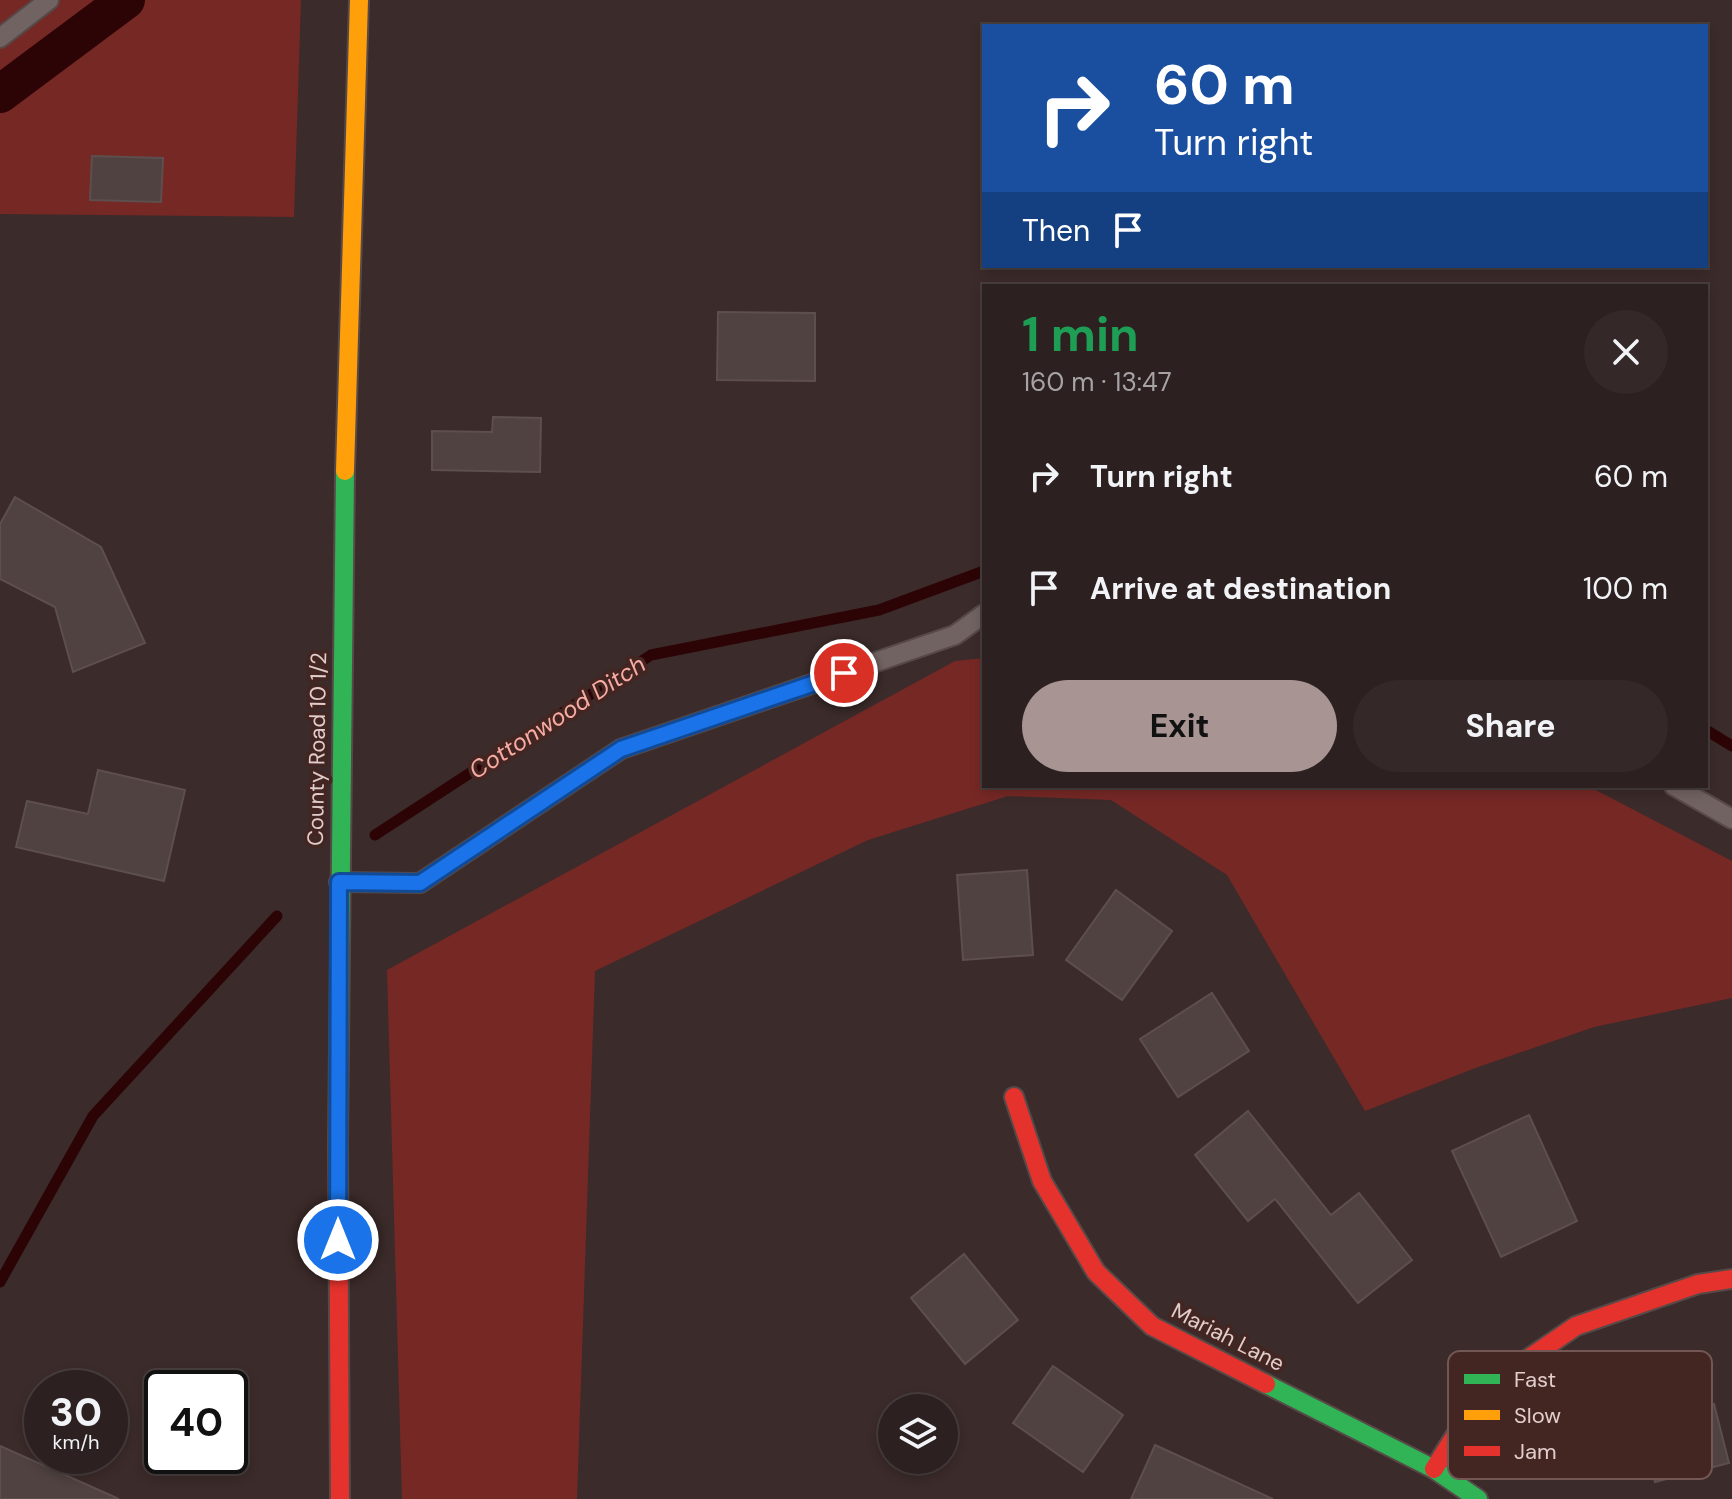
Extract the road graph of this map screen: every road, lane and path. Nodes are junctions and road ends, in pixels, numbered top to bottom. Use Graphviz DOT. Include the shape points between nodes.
graph roads {
  1 [pos="49,0"];
  2 [pos="359,0"];
  3 [pos="0,38"];
  4 [pos="982,615"];
  5 [pos="1678,788"];
  6 [pos="1732,819"];
  7 [pos="339,882"];
  8 [pos="1014,1097"];
  9 [pos="1732,1279"];
  10 [pos="1540,1351"];
  11 [pos="1448,1447"];
  12 [pos="1434,1469"];
  13 [pos="1448,1479"];
  14 [pos="1449,1479"];
  15 [pos="340,1499"];
  16 [pos="1478,1499"];
  1 -- 3 [label="lane"];
  2 -- 7 [label="street, County Road 10 1/2" via="347,328"];
  4 -- 7 [label="lane" via="955,635 621,749 420,883"];
  5 -- 6 [label="lane"];
  7 -- 15 [label="street, County Road 10 1/2"];
  8 -- 12 [label="street, Mariah Lane" via="1042,1181 1096,1272 1152,1326"];
  9 -- 10 [label="street" via="1698,1284 1576,1326"];
  11 -- 12 [label="street"];
  12 -- 13 [label="street, Mariah Lane"];
  14 -- 16 [label="street, Mariah Lane"];
}
